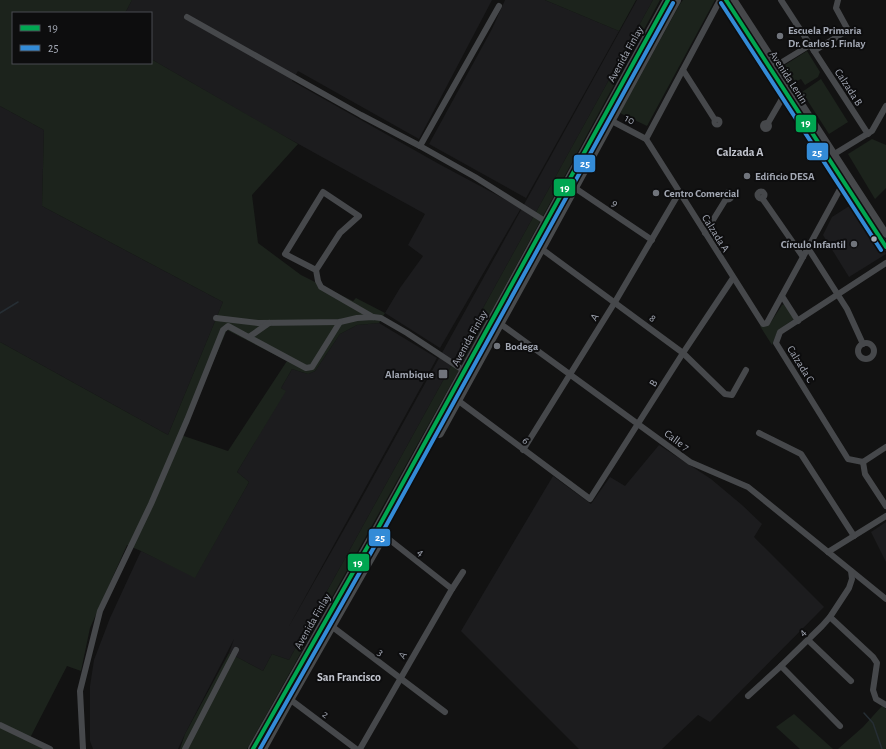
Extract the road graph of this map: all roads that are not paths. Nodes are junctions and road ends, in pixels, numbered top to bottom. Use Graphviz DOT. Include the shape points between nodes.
graph roads {
  1 [pos="668,0"];
  2 [pos="676,0"];
  3 [pos="720,0"];
  4 [pos="726,0"];
  5 [pos="734,0"];
  6 [pos="781,0"];
  7 [pos="838,0"];
  8 [pos="499,6"];
  9 [pos="187,17"];
  10 [pos="810,45"];
  11 [pos="814,51"];
  12 [pos="773,67"];
  13 [pos="683,70"];
  14 [pos="786,92"];
  15 [pos="886,106"];
  16 [pos="607,118"];
  17 [pos="715,120"];
  18 [pos="768,123"];
  19 [pos="868,134"];
  20 [pos="646,139"];
  21 [pos="420,146"];
  22 [pos="831,156"];
  23 [pos="848,175"];
  24 [pos="844,182"];
  25 [pos="570,185"];
  26 [pos="679,193"];
  27 [pos="762,198"];
  28 [pos="726,199"];
  29 [pos="550,224"];
  30 [pos="705,234"];
  31 [pos="886,234"];
  32 [pos="652,240"];
  33 [pos="538,246"];
  34 [pos="886,247"];
  35 [pos="808,248"];
  36 [pos="803,257"];
  37 [pos="886,263"];
  38 [pos="316,270"];
  39 [pos="733,278"];
  40 [pos="782,296"];
  41 [pos="838,296"];
  42 [pos="615,302"];
  43 [pos="373,317"];
  44 [pos="216,318"];
  45 [pos="496,321"];
  46 [pos="798,321"];
  47 [pos="340,322"];
  48 [pos="269,323"];
  49 [pos="249,338"];
  50 [pos="863,344"];
  51 [pos="683,354"];
  52 [pos="746,370"];
  53 [pos="468,374"];
  54 [pos="570,375"];
  55 [pos="454,398"];
  56 [pos="638,424"];
  57 [pos="759,433"];
  58 [pos="886,447"];
  59 [pos="524,450"];
  60 [pos="863,462"];
  61 [pos="590,499"];
  62 [pos="886,506"];
  63 [pos="886,516"];
  64 [pos="380,532"];
  65 [pos="854,536"];
  66 [pos="828,552"];
  67 [pos="851,571"];
  68 [pos="463,572"];
  69 [pos="452,589"];
  70 [pos="886,599"];
  71 [pos="830,617"];
  72 [pos="328,624"];
  73 [pos="808,640"];
  74 [pos="236,650"];
  75 [pos="781,666"];
  76 [pos="400,678"];
  77 [pos="852,681"];
  78 [pos="287,696"];
  79 [pos="748,696"];
  80 [pos="886,705"];
  81 [pos="445,712"];
  82 [pos="0,725"];
  83 [pos="840,726"];
  84 [pos="50,749"];
  85 [pos="83,749"];
  86 [pos="185,749"];
  87 [pos="253,749"];
  88 [pos="262,749"];
  89 [pos="356,749"];
  90 [pos="360,749"];
  1 -- 16 [label="highway, Avenida Finlay"];
  2 -- 16 [label="highway, Avenida Finlay"];
  3 -- 13 [label="street"];
  4 -- 12 [label="street, Avenida Lenin"];
  5 -- 12 [label="street, Avenida Lenin"];
  6 -- 10 [label="street, Calzada B"];
  7 -- 11 [label="street" via="836,8 848,30"];
  8 -- 21 [label="street"];
  9 -- 21 [label="street"];
  10 -- 11 [label="street, Calzada B"];
  10 -- 12 [label="street"];
  11 -- 19 [label="street, Calzada B"];
  12 -- 14 [label="street, Avenida Lenin"];
  12 -- 22 [label="street, Avenida Lenin"];
  13 -- 17 [label="street"];
  13 -- 20 [label="street"];
  14 -- 18 [label="street"];
  14 -- 22 [label="street, Avenida Lenin"];
  15 -- 19 [label="street"];
  16 -- 20 [label="street, 10"];
  16 -- 25 [label="highway, Avenida Finlay"];
  19 -- 22 [label="street"];
  20 -- 26 [label="street, Calzada A"];
  21 -- 29 [label="street"];
  22 -- 23 [label="street, Avenida Lenin"];
  22 -- 24 [label="street, Avenida Lenin"];
  23 -- 24 [label="street, Calzada A"];
  23 -- 31 [label="street, Avenida Lenin"];
  24 -- 34 [label="street, Avenida Lenin"];
  24 -- 35 [label="street, Calzada A"];
  25 -- 29 [label="highway, Avenida Finlay"];
  25 -- 32 [label="street, 9"];
  26 -- 30 [label="street, Calzada A"];
  26 -- 32 [label="street, A"];
  27 -- 36 [label="street"];
  28 -- 30 [label="street"];
  29 -- 33 [label="highway, Avenida Finlay"];
  30 -- 39 [label="street, Calzada A"];
  32 -- 42 [label="street, A"];
  33 -- 42 [label="street, 8"];
  33 -- 45 [label="highway, Avenida Finlay"];
  35 -- 36 [label="street, Calzada A"];
  35 -- 41 [label="street"];
  36 -- 40 [label="street, Calzada A"];
  37 -- 41 [label="street, Calzada C"];
  38 -- 38 [label="street" via="340,233 359,216 323,192 285,254"];
  38 -- 43 [label="street" via="321,287"];
  39 -- 40 [label="street, Calzada A" via="763,324 768,323"];
  39 -- 51 [label="street, B"];
  40 -- 46 [label="street"];
  41 -- 46 [label="street, Calzada C"];
  41 -- 50 [label="street"];
  42 -- 51 [label="street, 8"];
  42 -- 54 [label="street, A"];
  43 -- 47 [label="street"];
  43 -- 53 [label="street" via="381,318 407,332"];
  44 -- 48 [label="street" via="258,324"];
  45 -- 53 [label="highway, Avenida Finlay"];
  45 -- 54 [label="street, Calle 7"];
  46 -- 60 [label="street, Calzada C" via="780,332 776,343 848,460"];
  47 -- 48 [label="street"];
  47 -- 49 [label="street" via="312,367 306,368"];
  48 -- 49 [label="street"];
  49 -- 85 [label="street" via="228,326 223,330 187,420 100,611 80,691"];
  51 -- 52 [label="street, 8" via="725,394 732,395"];
  51 -- 56 [label="street, B"];
  53 -- 55 [label="highway, Avenida Finlay"];
  54 -- 56 [label="street, Calle 7"];
  54 -- 59 [label="street, A"];
  55 -- 59 [label="street, 6"];
  55 -- 64 [label="highway, Avenida Finlay"];
  56 -- 61 [label="street, B"];
  56 -- 66 [label="street, Calle 7" via="690,462 748,487"];
  57 -- 65 [label="street" via="801,454"];
  58 -- 60 [label="street"];
  59 -- 61 [label="street, 6"];
  60 -- 62 [label="street" via="865,474"];
  63 -- 65 [label="street"];
  64 -- 69 [label="street, 4"];
  64 -- 72 [label="highway, Avenida Finlay"];
  65 -- 66 [label="street"];
  66 -- 67 [label="street, Calle 7"];
  67 -- 70 [label="street, Calle 7"];
  67 -- 71 [label="street, 4" via="849,588"];
  68 -- 69 [label="street, A"];
  69 -- 76 [label="street, A"];
  71 -- 73 [label="street, 4"];
  71 -- 80 [label="street" via="874,657 877,663 873,690 876,699"];
  72 -- 76 [label="street, 3"];
  72 -- 78 [label="highway, Avenida Finlay"];
  73 -- 75 [label="street, 4"];
  73 -- 77 [label="street"];
  74 -- 86 [label="street"];
  75 -- 79 [label="street, 4"];
  75 -- 83 [label="street"];
  76 -- 81 [label="street, 3"];
  76 -- 90 [label="street, A"];
  78 -- 87 [label="highway, Avenida Finlay"];
  78 -- 88 [label="highway, Avenida Finlay"];
  78 -- 89 [label="street, 2"];
  82 -- 84 [label="street"];
}
